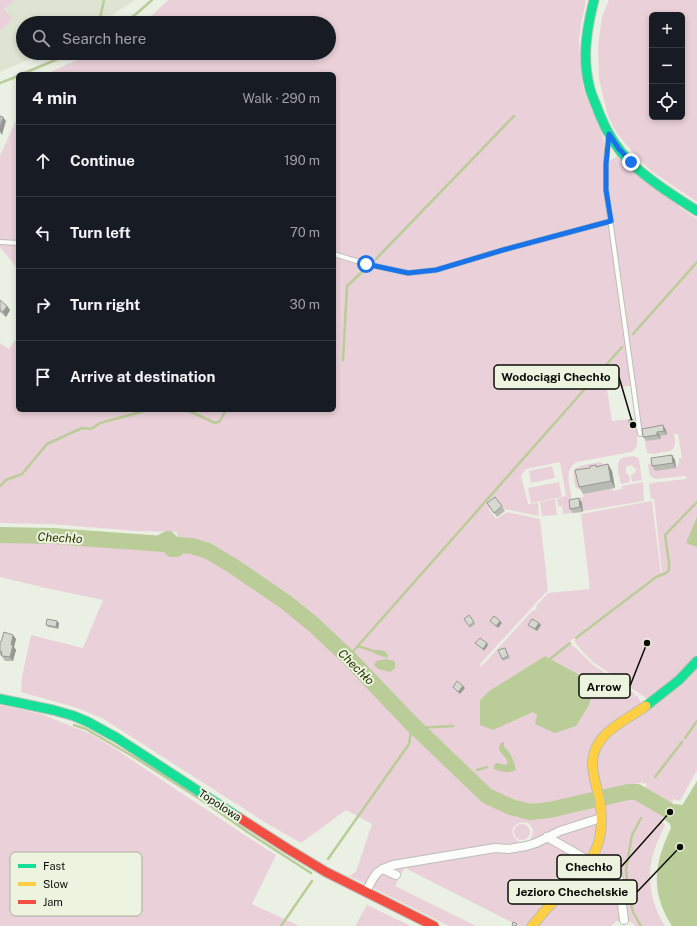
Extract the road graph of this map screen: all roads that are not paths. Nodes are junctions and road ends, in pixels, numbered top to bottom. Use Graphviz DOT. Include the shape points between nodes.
graph roads {
  1 [pos="594,0"];
  2 [pos="609,134"];
  3 [pos="697,210"];
  4 [pos="611,221"];
  5 [pos="0,242"];
  6 [pos="16,243"];
  7 [pos="336,255"];
  8 [pos="640,434"];
  9 [pos="697,661"];
  10 [pos="0,699"];
  11 [pos="601,818"];
  12 [pos="547,837"];
  13 [pos="590,860"];
  14 [pos="383,869"];
  15 [pos="396,875"];
  16 [pos="369,886"];
  17 [pos="624,920"];
  18 [pos="434,926"];
  19 [pos="532,926"];
  1 -- 2 [label="street" via="588,19 585,58 592,97"];
  2 -- 3 [label="street" via="631,162"];
  2 -- 4 [label="lane" via="606,190"];
  4 -- 7 [label="lane" via="436,270 408,273"];
  4 -- 8 [label="lane"];
  5 -- 6 [label="lane"];
  9 -- 11 [label="street" via="675,683 616,726 603,738 594,752 592,774 598,792"];
  10 -- 18 [label="street, Topolowa" via="53,710 97,726 326,872"];
  11 -- 12 [label="street"];
  11 -- 13 [label="street" via="597,846"];
  12 -- 13 [label="street"];
  12 -- 14 [label="street" via="519,848 495,848 393,865"];
  13 -- 17 [label="street" via="618,873"];
  13 -- 19 [label="street"];
  14 -- 15 [label="street"];
  14 -- 16 [label="street" via="377,872"];
}
